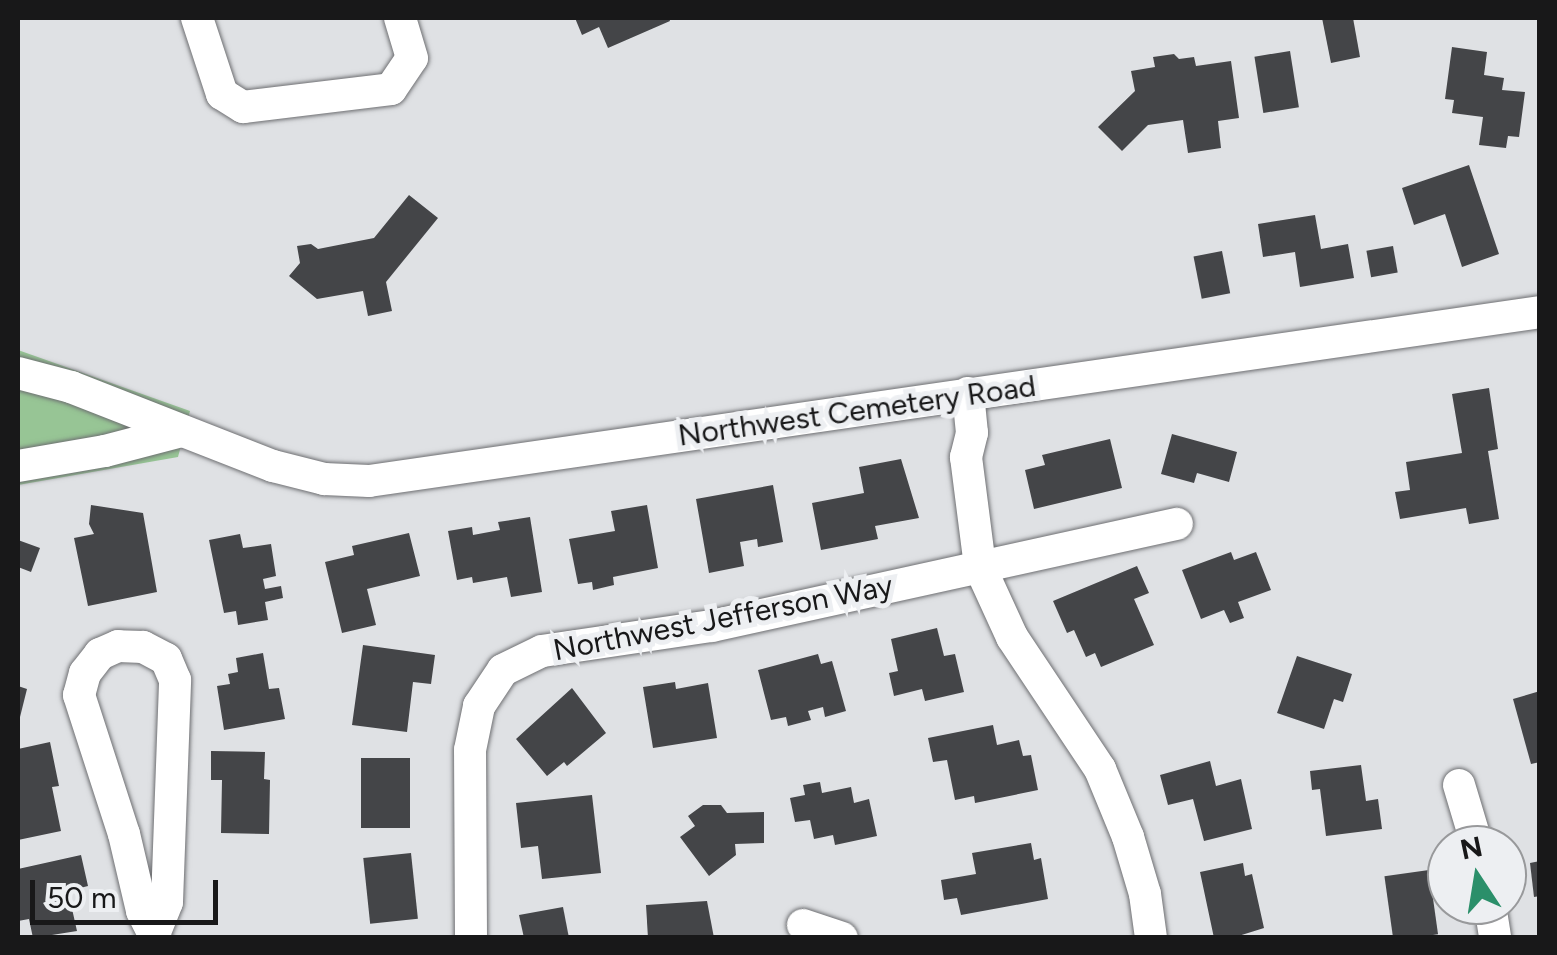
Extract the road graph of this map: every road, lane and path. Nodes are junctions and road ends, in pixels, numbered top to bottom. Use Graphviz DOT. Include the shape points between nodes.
graph roads {
  1 [pos="198,18"];
  2 [pos="400,18"];
  3 [pos="1540,312"];
  4 [pos="18,374"];
  5 [pos="968,394"];
  6 [pos="181,431"];
  7 [pos="18,466"];
  8 [pos="1177,524"];
  9 [pos="980,567"];
  10 [pos="1459,785"];
  11 [pos="1471,825"];
  12 [pos="167,826"];
  13 [pos="124,834"];
  14 [pos="802,925"];
  15 [pos="156,934"];
  16 [pos="471,938"];
  17 [pos="842,938"];
  18 [pos="1151,938"];
  1 -- 2 [label="street" via="222,94 243,106 392,89 412,58"];
  3 -- 5 [label="street, Northwest Cemetery Road"];
  4 -- 6 [label="street, Northwest Cemetery Road" via="71,386"];
  5 -- 6 [label="street, Northwest Cemetery Road" via="369,481 273,466"];
  5 -- 9 [label="street" via="972,433 966,457"];
  6 -- 7 [label="street"];
  8 -- 9 [label="street, Northwest Jefferson Way"];
  9 -- 16 [label="street, Northwest Jefferson Way" via="712,626 542,651 503,670 479,706 470,750"];
  9 -- 18 [label="street" via="1012,637 1100,770 1128,836"];
  10 -- 11 [label="street"];
  12 -- 13 [label="street" via="139,842"];
  12 -- 13 [label="street" via="175,680 166,659 118,646 100,654 79,695"];
  12 -- 15 [label="street" via="167,902"];
  13 -- 15 [label="street" via="142,911"];
  14 -- 17 [label="street"];
}
